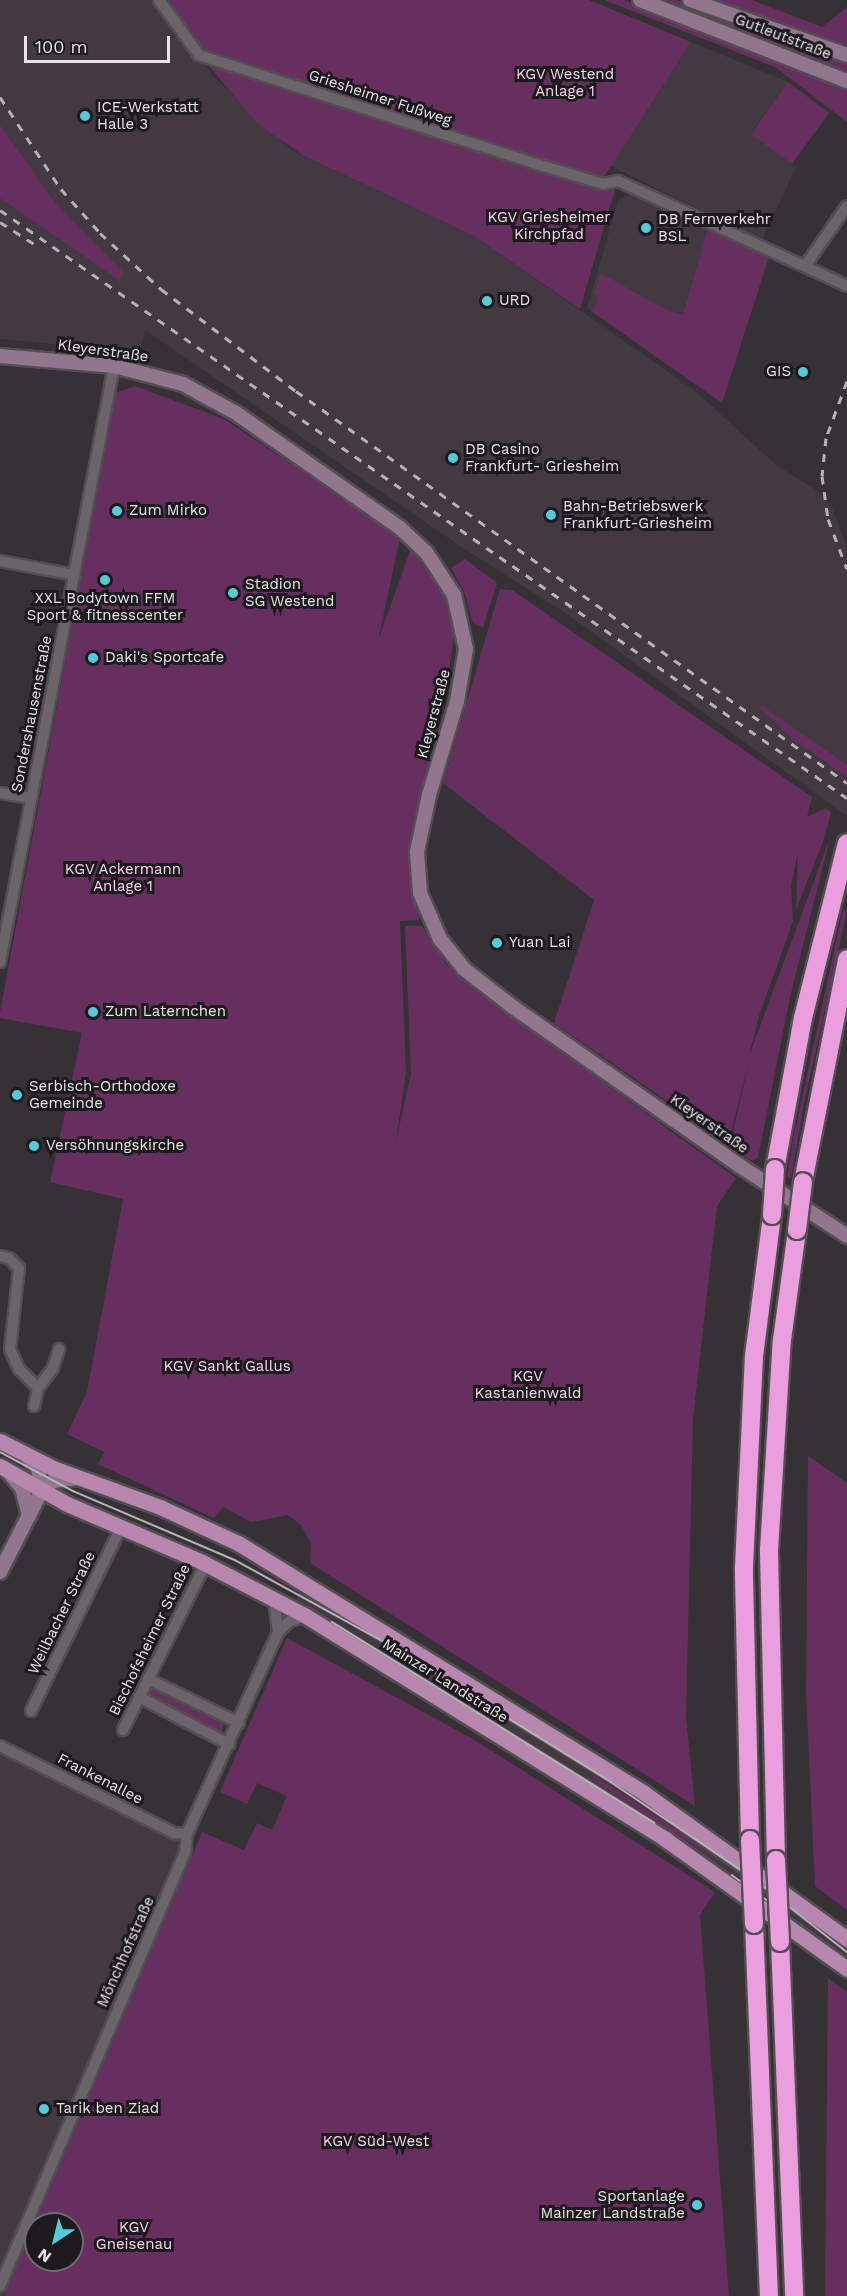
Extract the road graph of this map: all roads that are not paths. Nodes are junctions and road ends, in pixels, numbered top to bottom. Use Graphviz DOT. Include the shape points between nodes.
graph roads {
  1 [pos="159,0"];
  2 [pos="640,0"];
  3 [pos="690,0"];
  4 [pos="847,55"];
  5 [pos="847,81"];
  6 [pos="847,207"];
  7 [pos="805,266"];
  8 [pos="847,286"];
  9 [pos="0,356"];
  10 [pos="114,366"];
  11 [pos="0,561"];
  12 [pos="75,575"];
  13 [pos="0,793"];
  14 [pos="32,798"];
  15 [pos="847,843"];
  16 [pos="847,959"];
  17 [pos="0,962"];
  18 [pos="847,1236"];
  19 [pos="0,1256"];
  20 [pos="59,1349"];
  21 [pos="38,1388"];
  22 [pos="34,1406"];
  23 [pos="0,1441"];
  24 [pos="23,1453"];
  25 [pos="3,1468"];
  26 [pos="80,1478"];
  27 [pos="42,1490"];
  28 [pos="29,1516"];
  29 [pos="120,1527"];
  30 [pos="202,1562"];
  31 [pos="0,1572"];
  32 [pos="274,1599"];
  33 [pos="306,1616"];
  34 [pos="278,1632"];
  35 [pos="148,1679"];
  36 [pos="139,1697"];
  37 [pos="31,1711"];
  38 [pos="239,1723"];
  39 [pos="123,1730"];
  40 [pos="229,1744"];
  41 [pos="0,1746"];
  42 [pos="186,1834"];
  43 [pos="847,1939"];
  44 [pos="847,1969"];
  45 [pos="5,2262"];
  46 [pos="0,2286"];
  47 [pos="769,2296"];
  48 [pos="794,2296"];
  1 -- 7 [label="street, Griesheimer Fußweg" via="199,55 603,184 618,181"];
  2 -- 5 [label="street, Gutleutstraße"];
  3 -- 4 [label="street, Gutleutstraße"];
  6 -- 7 [label="street"];
  7 -- 8 [label="street"];
  9 -- 10 [label="street, Kleyerstraße"];
  10 -- 12 [label="street, Sondershausenstraße"];
  10 -- 18 [label="street, Kleyerstraße" via="183,384 216,400 400,528 437,564 454,595 465,649 457,701 419,832 418,878 430,924 454,958 477,980 753,1175"];
  11 -- 12 [label="street"];
  12 -- 14 [label="street, Sondershausenstraße"];
  13 -- 14 [label="street"];
  14 -- 17 [label="street, Sondershausenstraße"];
  15 -- 47 [label="highway, bridge" via="803,1018 775,1169 754,1356 744,1567 750,1840"];
  16 -- 48 [label="highway, bridge" via="803,1182 782,1340 769,1550 776,1860"];
  19 -- 21 [label="street" via="9,1258 19,1268 10,1349 14,1362"];
  20 -- 21 [label="street" via="53,1368"];
  21 -- 22 [label="street"];
  23 -- 24 [label="main road, Mainzer Landstraße"];
  24 -- 26 [label="main road, Mainzer Landstraße"];
  24 -- 27 [label="street" via="38,1468"];
  25 -- 27 [label="main road, Mainzer Landstraße"];
  25 -- 28 [label="street" via="22,1488"];
  26 -- 27 [label="street" via="53,1481"];
  26 -- 43 [label="main road, Mainzer Landstraße" via="211,1530 301,1580 644,1793"];
  27 -- 28 [label="street"];
  27 -- 29 [label="main road, Mainzer Landstraße"];
  28 -- 31 [label="street"];
  29 -- 30 [label="main road, Mainzer Landstraße"];
  29 -- 37 [label="street, Weilbacher Straße"];
  30 -- 32 [label="main road, Mainzer Landstraße"];
  30 -- 35 [label="street, Bischofsheimer Straße" via="201,1573"];
  32 -- 33 [label="main road, Mainzer Landstraße"];
  32 -- 34 [label="street"];
  33 -- 34 [label="street" via="290,1621"];
  33 -- 44 [label="main road, Mainzer Landstraße" via="665,1839"];
  34 -- 38 [label="street, Mönchhofstraße"];
  35 -- 36 [label="street, Bischofsheimer Straße"];
  35 -- 38 [label="street"];
  36 -- 39 [label="street, Bischofsheimer Straße"];
  36 -- 40 [label="street"];
  38 -- 40 [label="street, Mönchhofstraße"];
  40 -- 42 [label="street, Mönchhofstraße"];
  41 -- 42 [label="street, Frankenallee" via="174,1833"];
  42 -- 45 [label="street, Mönchhofstraße" via="183,1858"];
  45 -- 46 [label="street, Mönchhofstraße"];
}
